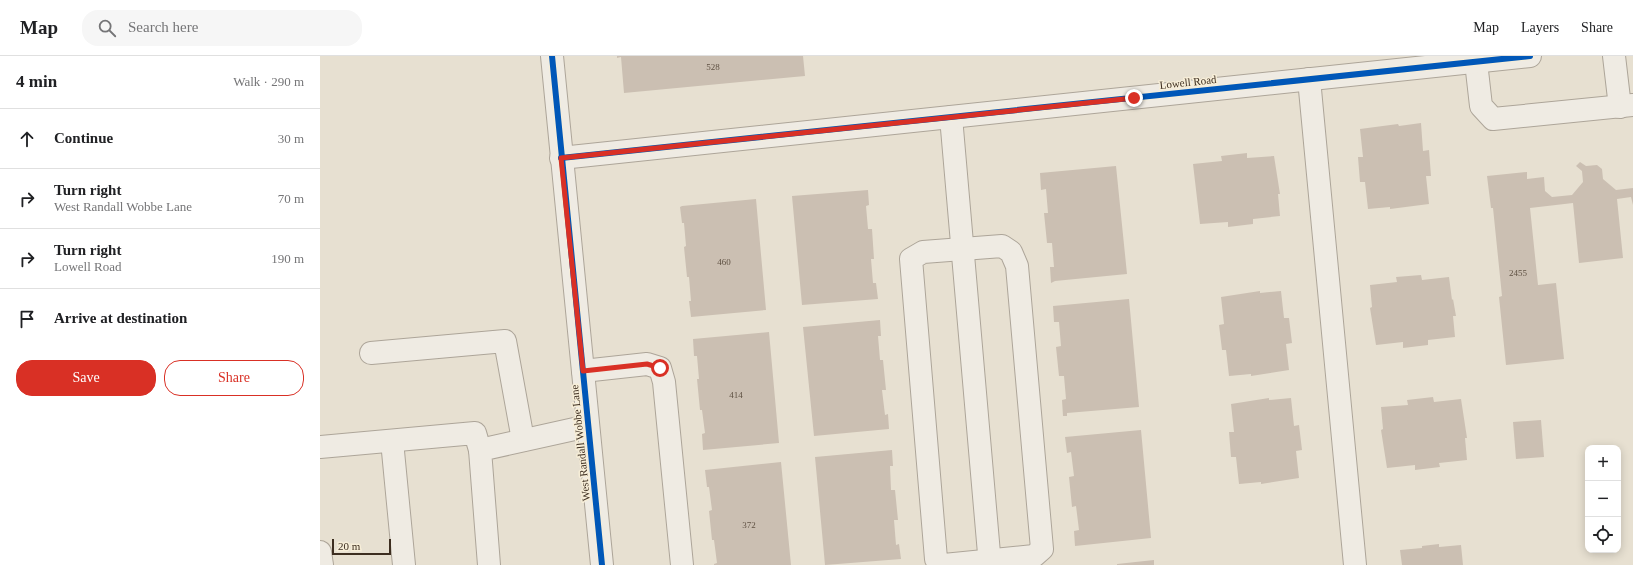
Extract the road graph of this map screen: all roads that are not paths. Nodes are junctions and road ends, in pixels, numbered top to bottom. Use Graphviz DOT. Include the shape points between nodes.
graph roads {
  1 [pos="552,56"];
  2 [pos="1530,56"];
  3 [pos="1614,56"];
  4 [pos="1476,62"];
  5 [pos="1309,79"];
  6 [pos="1626,106"];
  7 [pos="951,117"];
  8 [pos="561,158"];
  9 [pos="963,250"];
  10 [pos="371,353"];
  11 [pos="583,371"];
  12 [pos="588,426"];
  13 [pos="523,440"];
  14 [pos="392,441"];
  15 [pos="320,447"];
  16 [pos="480,450"];
  17 [pos="320,552"];
  18 [pos="989,563"];
  19 [pos="322,565"];
  20 [pos="404,565"];
  21 [pos="489,565"];
  22 [pos="602,565"];
  23 [pos="682,565"];
  24 [pos="943,565"];
  25 [pos="1355,565"];
  1 -- 8 [label="street, West Randall Wobbe Lane"];
  2 -- 4 [label="street, Lowell Road"];
  3 -- 6 [label="street"];
  4 -- 5 [label="street, Lowell Road"];
  4 -- 6 [label="street" via="1481,106 1493,119"];
  5 -- 7 [label="street, Lowell Road"];
  5 -- 25 [label="street"];
  7 -- 8 [label="street, Lowell Road"];
  7 -- 9 [label="street"];
  8 -- 11 [label="street, West Randall Wobbe Lane"];
  9 -- 18 [label="street"];
  9 -- 18 [label="street" via="1002,246 1011,252 1017,266 1042,549 1034,556"];
  9 -- 24 [label="street" via="923,252 911,259 936,559"];
  10 -- 13 [label="street" via="505,341"];
  11 -- 12 [label="street, West Randall Wobbe Lane"];
  11 -- 23 [label="street" via="647,364 660,368 664,382"];
  12 -- 13 [label="street"];
  12 -- 22 [label="street, West Randall Wobbe Lane"];
  13 -- 16 [label="street"];
  14 -- 15 [label="street"];
  14 -- 16 [label="street" via="475,433"];
  14 -- 20 [label="street"];
  16 -- 21 [label="street"];
  17 -- 19 [label="street"];
  18 -- 24 [label="street"];
}
